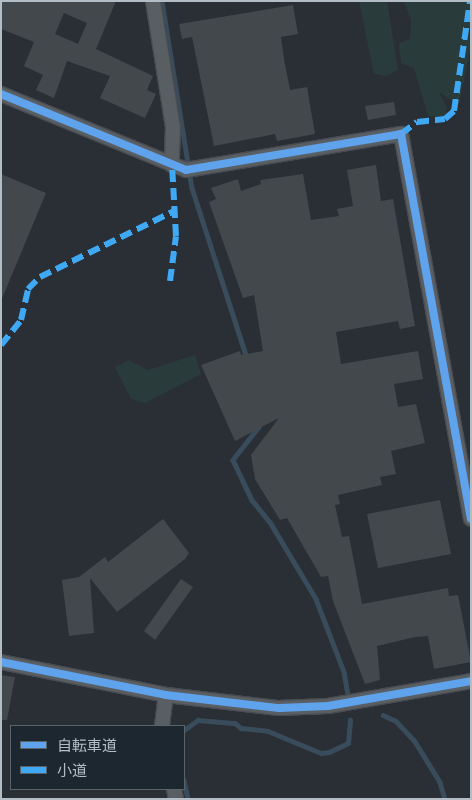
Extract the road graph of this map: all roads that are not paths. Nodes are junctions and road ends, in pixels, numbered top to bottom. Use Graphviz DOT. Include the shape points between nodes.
graph roads {
  1 [pos="153,1"];
  2 [pos="1,94"];
  3 [pos="172,165"];
  4 [pos="471,519"];
  5 [pos="1,662"];
  6 [pos="471,681"];
  7 [pos="166,695"];
  8 [pos="162,725"];
  1 -- 3 [label="street" via="173,127"];
  2 -- 3 [label="street"];
  3 -- 4 [label="street" via="190,170 401,134"];
  5 -- 7 [label="street"];
  6 -- 7 [label="street" via="328,706 279,708"];
  7 -- 8 [label="street"];
}
